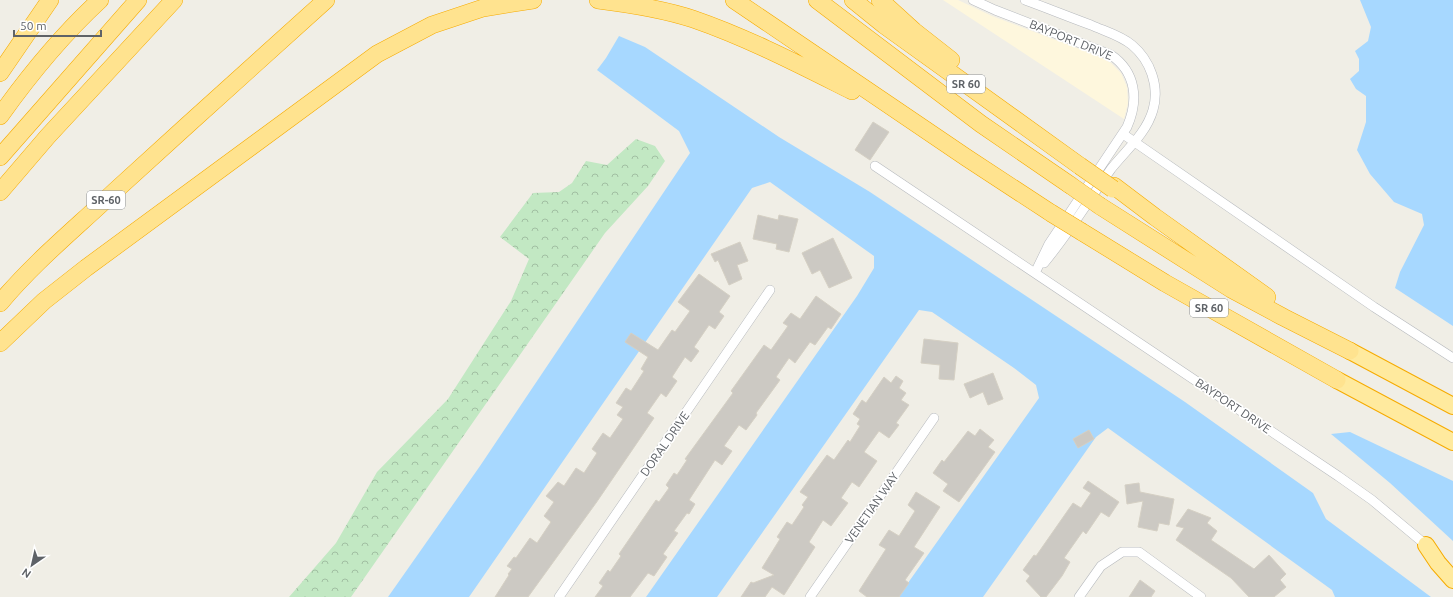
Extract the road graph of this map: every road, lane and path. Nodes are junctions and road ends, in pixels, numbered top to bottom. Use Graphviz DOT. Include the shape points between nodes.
graph roads {
  1 [pos="50,0"];
  2 [pos="100,0"];
  3 [pos="138,0"];
  4 [pos="174,0"];
  5 [pos="326,0"];
  6 [pos="533,0"];
  7 [pos="598,0"];
  8 [pos="734,0"];
  9 [pos="817,0"];
  10 [pos="853,0"];
  11 [pos="880,0"];
  12 [pos="973,0"];
  13 [pos="1025,0"];
  14 [pos="0,73"];
  15 [pos="0,116"];
  16 [pos="908,118"];
  17 [pos="1123,134"];
  18 [pos="1134,142"];
  19 [pos="0,156"];
  20 [pos="1082,164"];
  21 [pos="875,166"];
  22 [pos="0,192"];
  23 [pos="1035,273"];
  24 [pos="770,290"];
  25 [pos="3,300"];
  26 [pos="0,343"];
  27 [pos="1350,350"];
  28 [pos="1453,358"];
  29 [pos="1338,380"];
  30 [pos="1453,406"];
  31 [pos="934,418"];
  32 [pos="1453,442"];
  33 [pos="1426,545"];
  34 [pos="1453,567"];
  35 [pos="1453,580"];
  36 [pos="559,597"];
  37 [pos="810,597"];
  38 [pos="1079,597"];
  39 [pos="1201,597"];
  1 -- 14 [label="highway"];
  2 -- 15 [label="highway" via="43,59"];
  3 -- 19 [label="highway"];
  4 -- 22 [label="highway" via="48,136"];
  5 -- 25 [label="highway, SR-60 / SR-60" via="199,114 58,245"];
  6 -- 26 [label="highway" via="483,8 432,25 377,54 86,268"];
  7 -- 16 [label="highway" via="638,5 693,19 758,45"];
  8 -- 16 [label="highway, SR 60"];
  9 -- 27 [label="highway, bridge" via="981,124 1100,206 1231,289"];
  10 -- 20 [label="highway, SR 60" via="884,25"];
  11 -- 20 [label="highway, SR 60" via="914,31"];
  12 -- 17 [label="street, BAYPORT DRIVE" via="1101,50 1118,60 1126,68 1134,92 1132,115"];
  13 -- 18 [label="street, BAYPORT DRIVE" via="1122,38 1143,56 1153,77 1155,102 1146,128"];
  16 -- 29 [label="highway, SR 60, bridge" via="1051,213 1165,283"];
  17 -- 18 [label="street"];
  17 -- 23 [label="street, BAYPORT DRIVE" via="1049,244"];
  18 -- 23 [label="street, BAYPORT DRIVE"];
  18 -- 28 [label="street" via="1374,307"];
  20 -- 27 [label="highway, SR 60, bridge" via="1244,281 1314,329"];
  21 -- 23 [label="street"];
  23 -- 33 [label="street, BAYPORT DRIVE" via="1338,476 1377,504"];
  24 -- 36 [label="street, DORAL DRIVE"];
  27 -- 30 [label="highway, SR 60"];
  29 -- 32 [label="highway, SR 60"];
  31 -- 37 [label="street, VENETIAN WAY"];
  33 -- 34 [label="highway"];
  33 -- 35 [label="highway"];
  38 -- 39 [label="street" via="1101,566 1122,552 1139,552"];
}
